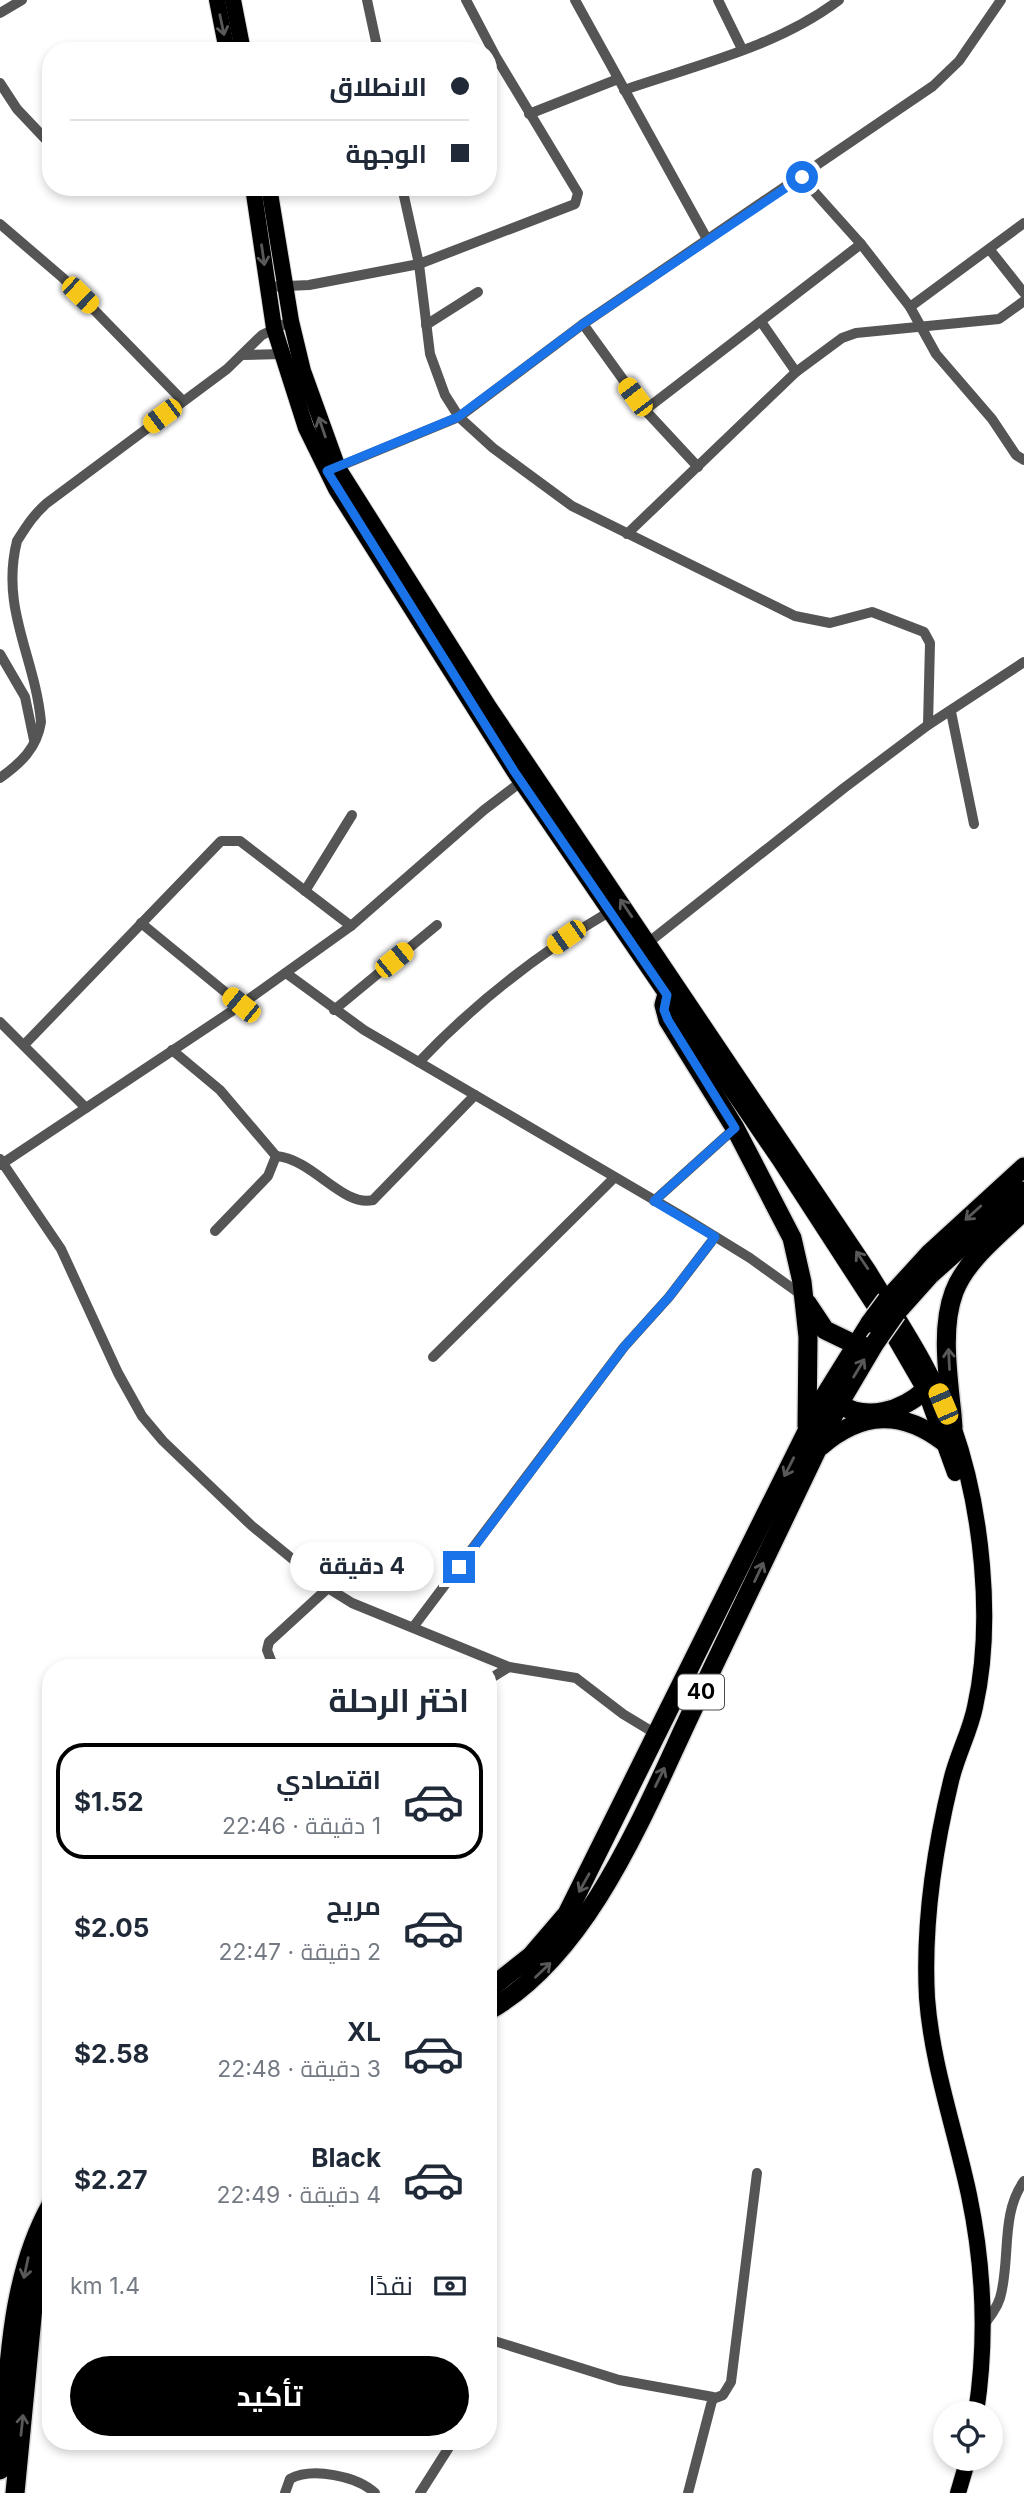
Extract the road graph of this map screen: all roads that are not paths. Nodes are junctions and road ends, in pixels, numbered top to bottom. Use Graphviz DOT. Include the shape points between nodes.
graph roads {
  1 [pos="22,0"];
  2 [pos="217,0"];
  3 [pos="233,0"];
  4 [pos="367,0"];
  5 [pos="466,0"];
  6 [pos="575,0"];
  7 [pos="718,0"];
  8 [pos="839,0"];
  9 [pos="1001,0"];
  10 [pos="0,13"];
  11 [pos="225,42"];
  12 [pos="241,42"];
  13 [pos="376,42"];
  14 [pos="489,42"];
  15 [pos="742,49"];
  16 [pos="497,56"];
  17 [pos="618,79"];
  18 [pos="0,83"];
  19 [pos="624,90"];
  20 [pos="529,114"];
  21 [pos="42,135"];
  22 [pos="802,177"];
  23 [pos="254,196"];
  24 [pos="271,196"];
  25 [pos="404,196"];
  26 [pos="1024,223"];
  27 [pos="0,224"];
  28 [pos="707,239"];
  29 [pos="861,244"];
  30 [pos="990,250"];
  31 [pos="419,264"];
  32 [pos="285,285"];
  33 [pos="267,287"];
  34 [pos="478,292"];
  35 [pos="1024,293"];
  36 [pos="1024,301"];
  37 [pos="910,307"];
  38 [pos="291,321"];
  39 [pos="762,323"];
  40 [pos="583,324"];
  41 [pos="426,325"];
  42 [pos="920,327"];
  43 [pos="274,328"];
  44 [pos="282,354"];
  45 [pos="242,355"];
  46 [pos="796,372"];
  47 [pos="183,400"];
  48 [pos="645,410"];
  49 [pos="458,417"];
  50 [pos="1024,460"];
  51 [pos="698,467"];
  52 [pos="332,469"];
  53 [pos="627,534"];
  54 [pos="0,654"];
  55 [pos="1024,662"];
  56 [pos="951,712"];
  57 [pos="928,725"];
  58 [pos="35,743"];
  59 [pos="528,777"];
  60 [pos="0,778"];
  61 [pos="352,815"];
  62 [pos="974,824"];
  63 [pos="305,891"];
  64 [pos="609,912"];
  65 [pos="141,923"];
  66 [pos="437,925"];
  67 [pos="351,926"];
  68 [pos="649,942"];
  69 [pos="286,973"];
  70 [pos="672,991"];
  71 [pos="241,1005"];
  72 [pos="334,1010"];
  73 [pos="0,1022"];
  74 [pos="24,1045"];
  75 [pos="172,1050"];
  76 [pos="419,1062"];
  77 [pos="475,1094"];
  78 [pos="86,1108"];
  79 [pos="735,1128"];
  80 [pos="276,1156"];
  81 [pos="1,1162"];
  82 [pos="1024,1167"];
  83 [pos="614,1178"];
  84 [pos="1024,1191"];
  85 [pos="654,1201"];
  86 [pos="1024,1211"];
  87 [pos="215,1231"];
  88 [pos="715,1237"];
  89 [pos="803,1297"];
  90 [pos="891,1307"];
  91 [pos="854,1344"];
  92 [pos="433,1357"];
  93 [pos="925,1390"];
  94 [pos="839,1404"];
  95 [pos="807,1430"];
  96 [pos="949,1435"];
  97 [pos="818,1449"];
  98 [pos="328,1588"];
  99 [pos="414,1626"];
  100 [pos="270,1659"];
  101 [pos="490,1659"];
  102 [pos="497,1662"];
  103 [pos="509,1667"];
  104 [pos="497,1674"];
  105 [pos="656,1734"];
  106 [pos="615,1822"];
  107 [pos="633,1832"];
  108 [pos="497,1982"];
  109 [pos="497,2005"];
  110 [pos="758,2173"];
  111 [pos="1024,2181"];
  112 [pos="42,2222"];
  113 [pos="42,2274"];
  114 [pos="983,2326"];
  115 [pos="497,2342"];
  116 [pos="713,2399"];
  117 [pos="978,2401"];
  118 [pos="447,2450"];
  119 [pos="0,2470"];
  120 [pos="964,2471"];
  121 [pos="15,2493"];
  122 [pos="285,2493"];
  123 [pos="375,2493"];
  124 [pos="420,2493"];
  125 [pos="688,2493"];
  126 [pos="958,2493"];
  1 -- 10 [label="street"];
  2 -- 11 [label="main road, one-way"];
  3 -- 12 [label="main road"];
  4 -- 13 [label="street"];
  5 -- 14 [label="street"];
  6 -- 17 [label="street"];
  7 -- 15 [label="street"];
  8 -- 15 [label="street" via="808,22"];
  9 -- 22 [label="street" via="959,61 933,86"];
  15 -- 19 [label="street"];
  16 -- 20 [label="street"];
  17 -- 19 [label="street"];
  17 -- 20 [label="street"];
  18 -- 21 [label="street"];
  19 -- 28 [label="street"];
  20 -- 31 [label="street" via="578,193 575,204"];
  22 -- 28 [label="street"];
  22 -- 29 [label="street"];
  23 -- 33 [label="main road, one-way"];
  24 -- 32 [label="main road"];
  25 -- 31 [label="street"];
  26 -- 30 [label="street"];
  27 -- 47 [label="street" via="63,278"];
  28 -- 40 [label="street"];
  29 -- 37 [label="street"];
  29 -- 39 [label="street"];
  30 -- 35 [label="street"];
  30 -- 37 [label="street"];
  31 -- 32 [label="street" via="309,285"];
  31 -- 41 [label="street"];
  32 -- 33 [label="street"];
  32 -- 38 [label="main road"];
  33 -- 43 [label="main road"];
  34 -- 41 [label="street"];
  36 -- 42 [label="street" via="999,319"];
  37 -- 42 [label="street"];
  38 -- 43 [label="street"];
  52 -- 38 [label="main road, one-way"];
  39 -- 46 [label="street"];
  39 -- 48 [label="street"];
  40 -- 48 [label="street"];
  40 -- 49 [label="street"];
  41 -- 49 [label="street" via="437,377"];
  42 -- 46 [label="street" via="842,338"];
  42 -- 50 [label="street" via="936,354"];
  43 -- 44 [label="main road"];
  43 -- 45 [label="street"];
  44 -- 45 [label="street"];
  44 -- 52 [label="main road" via="306,428"];
  45 -- 47 [label="street"];
  46 -- 51 [label="street"];
  47 -- 58 [label="street" via="39,510 9,556 3,598 40,714"];
  48 -- 51 [label="street"];
  49 -- 52 [label="street"];
  49 -- 53 [label="street" via="549,491"];
  51 -- 53 [label="street"];
  52 -- 59 [label="main road"];
  53 -- 57 [label="street" via="795,616 830,623 872,612 924,632 930,643"];
  54 -- 58 [label="street" via="25,698"];
  55 -- 56 [label="street"];
  56 -- 57 [label="street"];
  56 -- 62 [label="street"];
  57 -- 68 [label="street"];
  58 -- 60 [label="street" via="20,764"];
  59 -- 64 [label="main road"];
  59 -- 67 [label="street"];
  68 -- 59 [label="main road, one-way"];
  61 -- 63 [label="street"];
  63 -- 65 [label="street" via="240,841 226,839"];
  63 -- 67 [label="street"];
  64 -- 70 [label="main road"];
  64 -- 76 [label="street" via="532,962"];
  65 -- 71 [label="street"];
  65 -- 74 [label="street"];
  66 -- 72 [label="street"];
  67 -- 69 [label="street"];
  68 -- 70 [label="main road"];
  69 -- 71 [label="street"];
  69 -- 72 [label="street"];
  70 -- 79 [label="highway" via="664,1010 668,1020"];
  70 -- 93 [label="main road"];
  96 -- 70 [label="main road, one-way" via="922,1359 868,1270"];
  71 -- 75 [label="street"];
  72 -- 76 [label="street"];
  73 -- 74 [label="street"];
  74 -- 78 [label="street"];
  75 -- 78 [label="street"];
  75 -- 80 [label="street" via="220,1090"];
  76 -- 77 [label="street"];
  77 -- 80 [label="street" via="373,1200 356,1200 300,1161"];
  77 -- 83 [label="street"];
  78 -- 81 [label="street"];
  79 -- 85 [label="street"];
  79 -- 89 [label="highway" via="792,1238"];
  80 -- 87 [label="street" via="268,1176"];
  81 -- 98 [label="street" via="61,1249 118,1373 150,1426 252,1526"];
  82 -- 90 [label="highway, 40, one-way" via="930,1253"];
  83 -- 85 [label="street"];
  83 -- 92 [label="street"];
  84 -- 90 [label="highway, 40"];
  85 -- 88 [label="street"];
  96 -- 86 [label="highway, one-way" via="948,1336 954,1291 971,1264"];
  88 -- 89 [label="street"];
  88 -- 99 [label="street" via="624,1347"];
  89 -- 91 [label="highway" via="825,1330"];
  89 -- 95 [label="highway" via="808,1337"];
  90 -- 91 [label="highway, 40, bridge" via="870,1322"];
  94 -- 90 [label="highway, 40, one-way, bridge"];
  91 -- 95 [label="highway, 40"];
  93 -- 94 [label="highway" via="902,1407 883,1412 854,1413"];
  93 -- 96 [label="main road"];
  94 -- 97 [label="highway, 40"];
  95 -- 105 [label="highway, 40, one-way"];
  96 -- 97 [label="highway" via="901,1418 883,1418 842,1429"];
  96 -- 114 [label="main road" via="977,1578 983,1660 933,1872 926,1958 930,2029 970,2198"];
  107 -- 97 [label="highway, 40, one-way"];
  98 -- 99 [label="street" via="362,1607"];
  98 -- 100 [label="street" via="269,1642"];
  99 -- 101 [label="street"];
  102 -- 103 [label="street"];
  103 -- 104 [label="street"];
  103 -- 105 [label="street" via="576,1678"];
  105 -- 106 [label="highway, 40"];
  106 -- 107 [label="highway"];
  106 -- 108 [label="highway, 40, one-way" via="567,1914 548,1940"];
  109 -- 107 [label="highway, 40, one-way" via="522,1989 565,1946"];
  110 -- 116 [label="street" via="731,2382 723,2395"];
  111 -- 114 [label="street" via="1009,2224 1000,2298"];
  112 -- 119 [label="highway, one-way" via="34,2237 15,2324"];
  121 -- 113 [label="highway, one-way" via="33,2306"];
  114 -- 117 [label="main road"];
  115 -- 116 [label="street" via="599,2375"];
  116 -- 125 [label="street"];
  118 -- 124 [label="street"];
  120 -- 126 [label="main road"];
  122 -- 123 [label="street" via="290,2479 312,2473 353,2480"];
}
